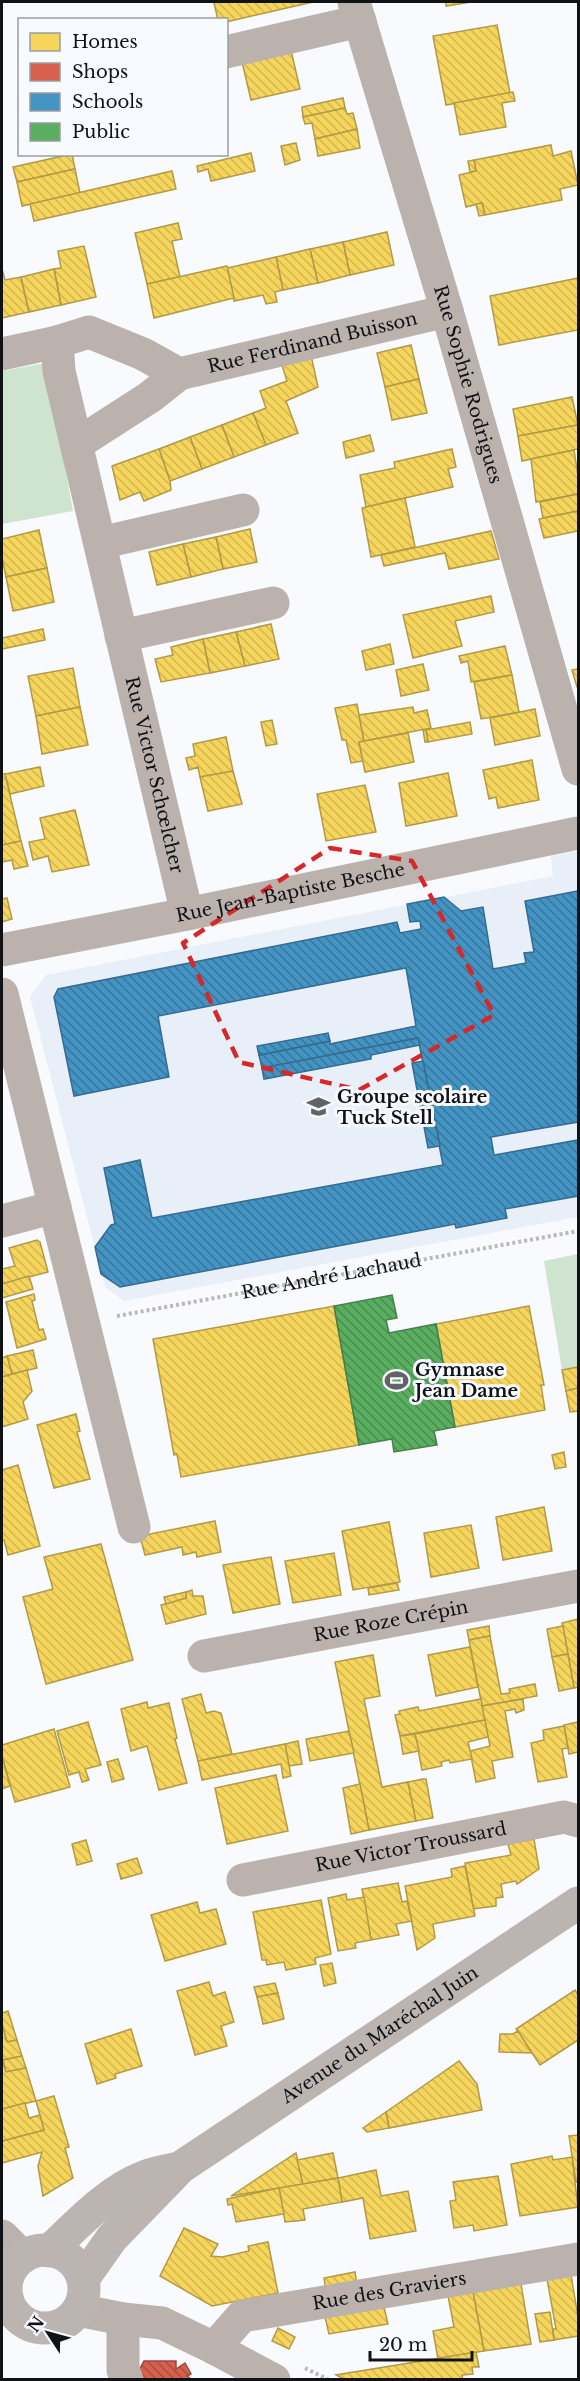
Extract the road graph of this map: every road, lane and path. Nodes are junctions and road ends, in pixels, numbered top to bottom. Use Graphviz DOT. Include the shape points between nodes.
graph roads {
  1 [pos="357,11"];
  2 [pos="228,51"];
  3 [pos="447,311"];
  4 [pos="57,342"];
  5 [pos="2,354"];
  6 [pos="179,374"];
  7 [pos="77,444"];
  8 [pos="243,510"];
  9 [pos="100,543"];
  10 [pos="273,603"];
  11 [pos="122,636"];
  12 [pos="579,769"];
  13 [pos="579,833"];
  14 [pos="187,914"];
  15 [pos="2,950"];
  16 [pos="2,994"];
  17 [pos="56,1207"];
  18 [pos="2,1221"];
  19 [pos="579,1231"];
  20 [pos="84,1322"];
  21 [pos="134,1527"];
  22 [pos="579,1586"];
  23 [pos="204,1656"];
  24 [pos="579,1821"];
  25 [pos="243,1880"];
  26 [pos="579,1903"];
  27 [pos="181,2167"];
  28 [pos="579,2259"];
  29 [pos="16,2261"];
  30 [pos="80,2295"];
  31 [pos="9,2319"];
  32 [pos="123,2319"];
  33 [pos="214,2348"];
  34 [pos="127,2379"];
  35 [pos="274,2379"];
  1 -- 2 [label="street"];
  1 -- 3 [label="street, Rue Sophie Rodrigues"];
  3 -- 6 [label="street, Rue Ferdinand Buisson"];
  3 -- 12 [label="street, Rue Sophie Rodrigues"];
  4 -- 5 [label="street"];
  4 -- 6 [label="street" via="89,332"];
  4 -- 7 [label="street, Rue Victor Schœlcher" via="59,371"];
  6 -- 7 [label="street, Rue Ferdinand Buisson"];
  7 -- 9 [label="street, Rue Victor Schœlcher"];
  8 -- 9 [label="street"];
  9 -- 11 [label="street, Rue Victor Schœlcher"];
  10 -- 11 [label="street"];
  11 -- 14 [label="street, Rue Victor Schœlcher"];
  13 -- 14 [label="street, Rue Jean-Baptiste Besche"];
  14 -- 15 [label="street, Rue Jean-Baptiste Besche"];
  16 -- 17 [label="street"];
  17 -- 18 [label="street"];
  17 -- 20 [label="street"];
  19 -- 20 [label="path, Rue André Lachaud"];
  20 -- 21 [label="street"];
  22 -- 23 [label="street, Rue Roze Crépin"];
  24 -- 25 [label="street, Rue Victor Troussard" via="564,1817"];
  26 -- 27 [label="main road, Avenue du Maréchal Juin"];
  27 -- 29 [label="main road, Avenue du Maréchal Juin" via="141,2178"];
  27 -- 30 [label="main road, Avenue du Maréchal Juin" via="112,2238"];
  28 -- 33 [label="street, Rue des Graviers" via="242,2316"];
  29 -- 30 [label="main road" via="70,2260 78,2269"];
  29 -- 31 [label="main road" via="6,2293"];
  30 -- 31 [label="main road" via="70,2319 60,2325 48,2328"];
  30 -- 32 [label="street"];
  32 -- 33 [label="street" via="162,2323"];
  32 -- 34 [label="street" via="123,2370"];
  33 -- 35 [label="street"];
}
